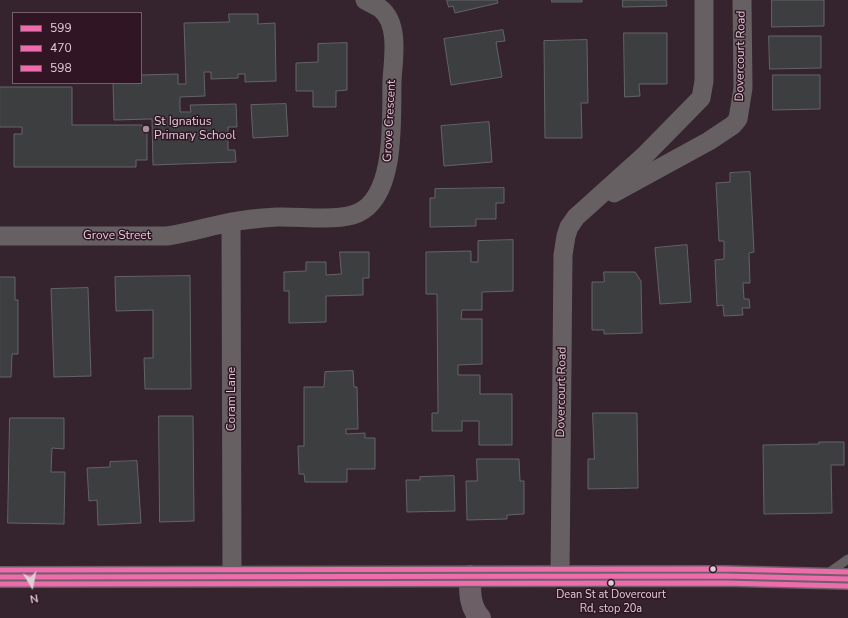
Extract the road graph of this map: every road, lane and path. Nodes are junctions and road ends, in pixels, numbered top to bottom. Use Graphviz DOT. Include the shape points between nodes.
graph roads {
  1 [pos="365,0"];
  2 [pos="704,0"];
  3 [pos="742,0"];
  4 [pos="579,213"];
  5 [pos="232,222"];
  6 [pos="0,236"];
  7 [pos="848,559"];
  8 [pos="470,576"];
  9 [pos="560,576"];
  10 [pos="0,577"];
  11 [pos="232,577"];
  12 [pos="820,578"];
  13 [pos="848,579"];
  14 [pos="480,618"];
  1 -- 5 [label="street, Grove Crescent" via="382,9 391,26 393,37 391,141 387,170 380,191 371,205 358,213 340,217 279,217"];
  2 -- 4 [label="street, Dovercourt Road" via="704,81 701,98 646,154"];
  3 -- 4 [label="street, Dovercourt Road" via="742,95 736,122 709,141"];
  4 -- 9 [label="street, Dovercourt Road" via="569,226 563,255"];
  5 -- 6 [label="street, Grove Street" via="167,236"];
  5 -- 11 [label="street, Coram Lane"];
  7 -- 12 [label="lane"];
  8 -- 9 [label="main road"];
  8 -- 11 [label="main road"];
  8 -- 14 [label="main road" via="473,609"];
  9 -- 12 [label="main road"];
  10 -- 11 [label="main road"];
  12 -- 13 [label="main road"];
}
